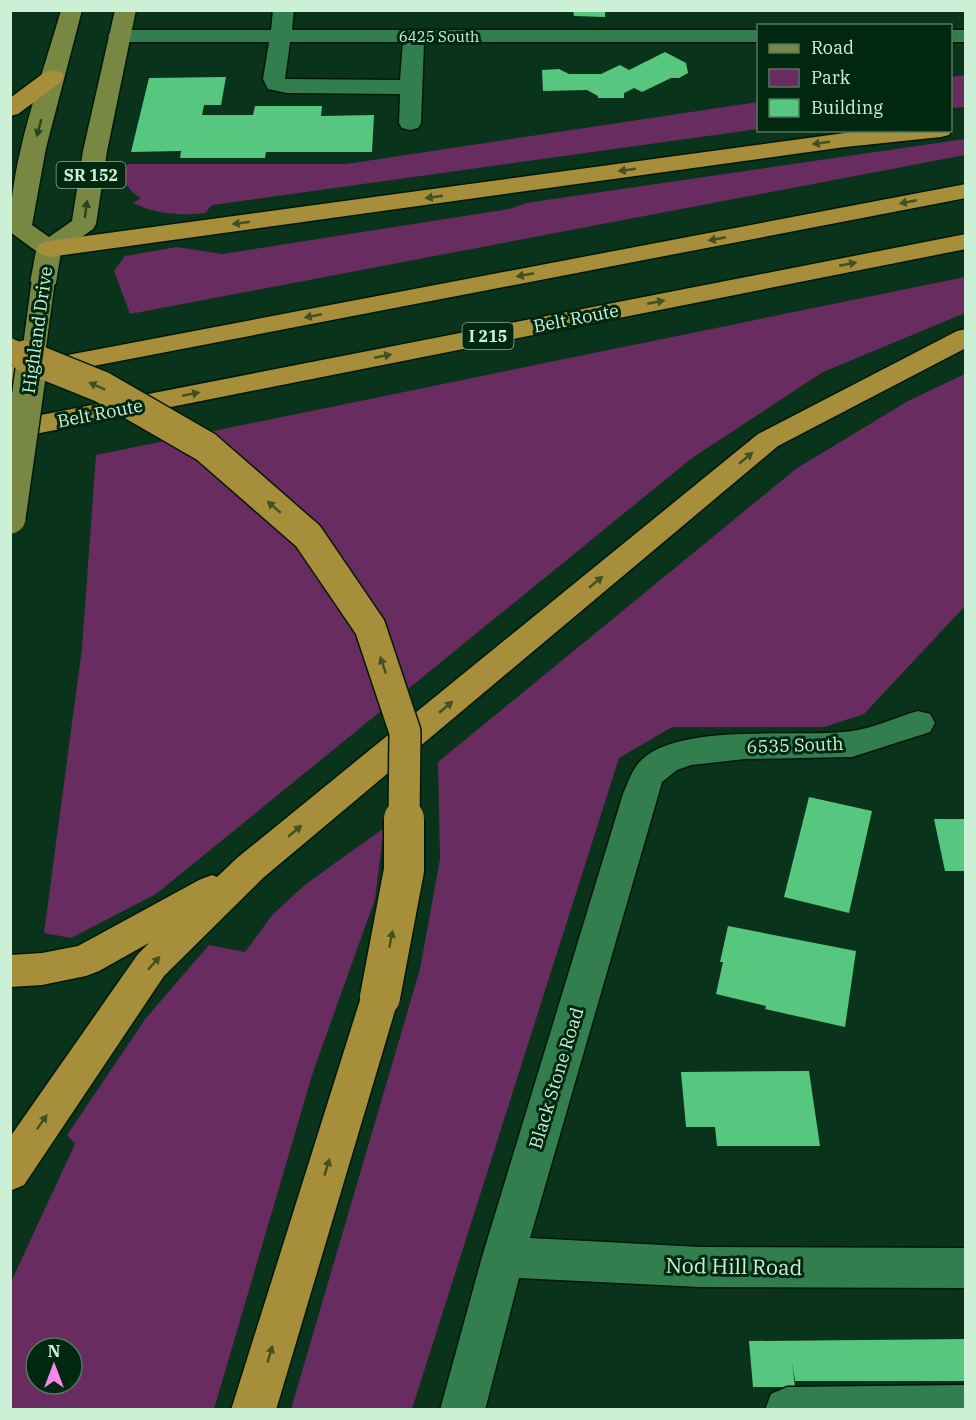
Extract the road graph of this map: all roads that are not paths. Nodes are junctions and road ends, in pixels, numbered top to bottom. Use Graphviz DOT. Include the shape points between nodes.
graph roads {
  1 [pos="72,10"];
  2 [pos="126,10"];
  3 [pos="284,10"];
  4 [pos="119,36"];
  5 [pos="280,36"];
  6 [pos="414,36"];
  7 [pos="757,36"];
  8 [pos="53,77"];
  9 [pos="411,87"];
  10 [pos="10,109"];
  11 [pos="410,123"];
  12 [pos="922,132"];
  13 [pos="966,191"];
  14 [pos="966,241"];
  15 [pos="49,249"];
  16 [pos="966,337"];
  17 [pos="10,350"];
  18 [pos="10,375"];
  19 [pos="10,430"];
  20 [pos="10,518"];
  21 [pos="918,723"];
  22 [pos="670,759"];
  23 [pos="250,868"];
  24 [pos="10,971"];
  25 [pos="10,1172"];
  26 [pos="503,1257"];
  27 [pos="966,1268"];
  28 [pos="966,1408"];
  29 [pos="253,1410"];
  30 [pos="462,1410"];
  31 [pos="787,1410"];
  1 -- 8 [label="main road, Highland Drive / SR 152"];
  2 -- 4 [label="main road, Highland Drive / SR 152"];
  3 -- 5 [label="street"];
  4 -- 5 [label="street, 6425 South"];
  15 -- 4 [label="main road, Highland Drive / SR 152, one-way" via="84,224"];
  5 -- 6 [label="street, 6425 South"];
  5 -- 9 [label="street" via="276,84"];
  6 -- 7 [label="street, 6425 South" via="441,28"];
  6 -- 9 [label="street"];
  8 -- 10 [label="highway"];
  8 -- 15 [label="main road, Highland Drive / SR 152, one-way" via="19,227"];
  9 -- 11 [label="street"];
  12 -- 15 [label="highway, one-way"];
  13 -- 18 [label="highway, one-way"];
  19 -- 14 [label="highway, Belt Route / I 215, one-way"];
  15 -- 20 [label="main road, Highland Drive, bridge"];
  23 -- 16 [label="highway, one-way" via="768,440"];
  29 -- 17 [label="highway, one-way, bridge" via="380,997 404,870 405,732 370,627 308,536 206,447 102,387"];
  21 -- 22 [label="street, 6535 South" via="852,744 719,748"];
  22 -- 26 [label="street, Black Stone Road" via="650,772 640,794"];
  23 -- 24 [label="highway" via="86,960"];
  25 -- 23 [label="highway, one-way" via="151,965"];
  26 -- 27 [label="street, Nod Hill Road" via="700,1267"];
  26 -- 30 [label="street, Black Stone Road"];
  28 -- 31 [label="street"];
}
